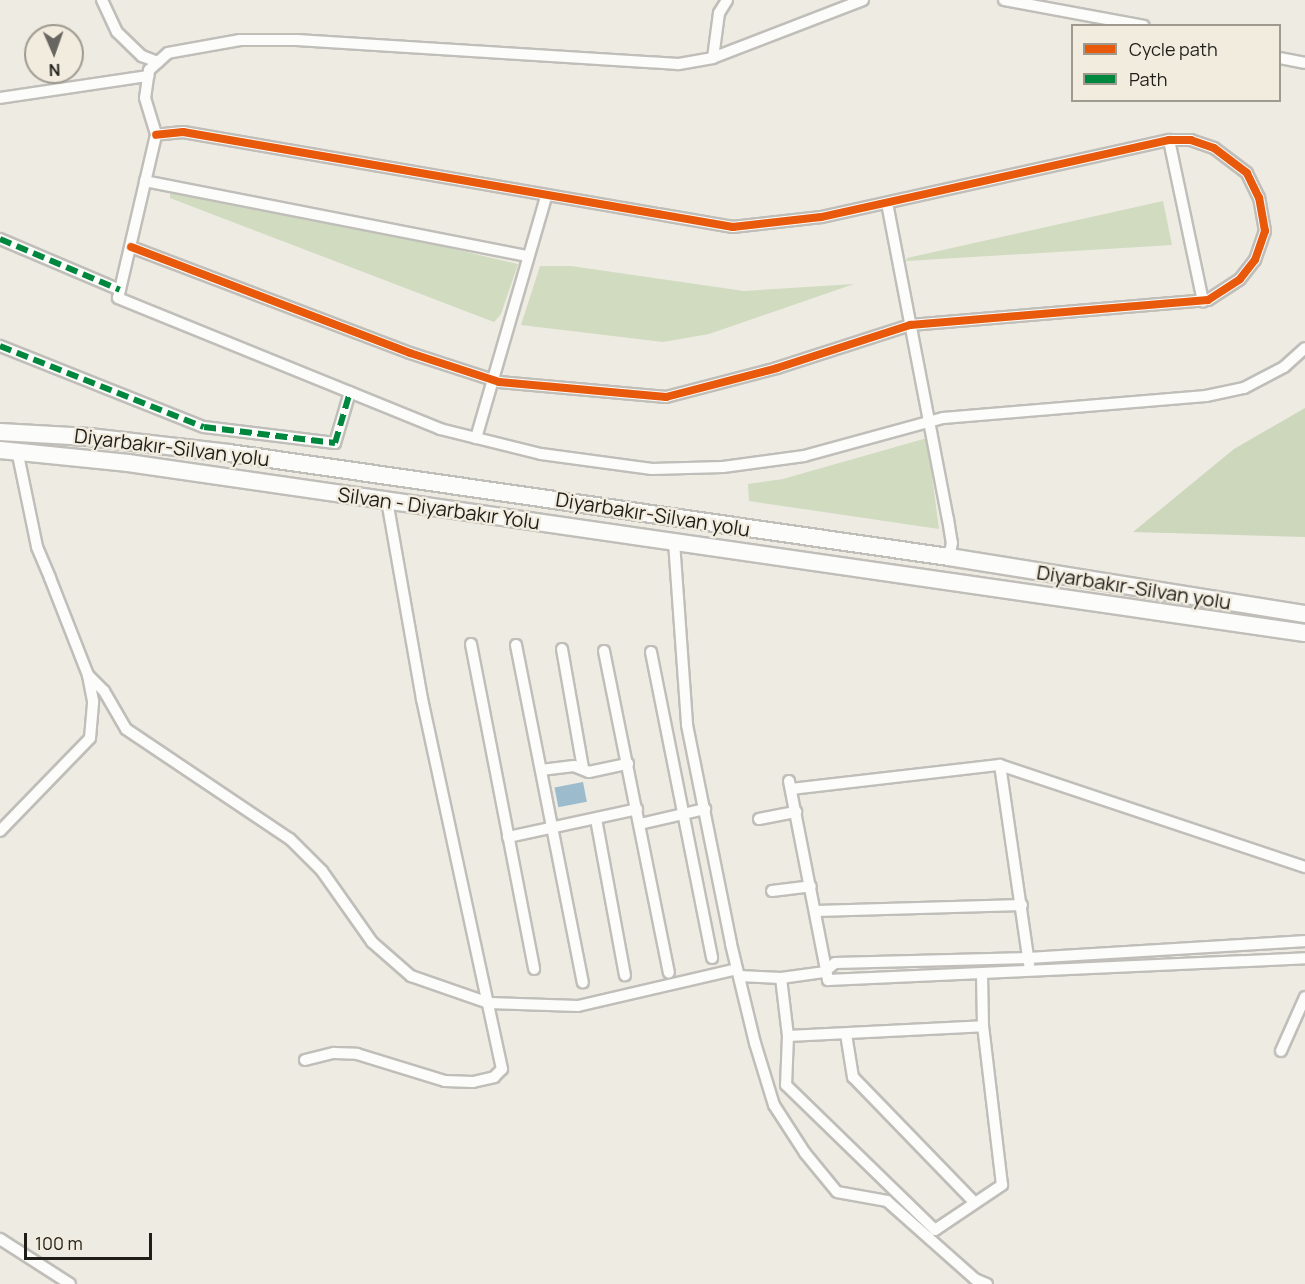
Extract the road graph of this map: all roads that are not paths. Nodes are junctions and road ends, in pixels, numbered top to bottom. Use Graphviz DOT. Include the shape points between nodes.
graph roads {
  1 [pos="102,0"];
  2 [pos="727,0"];
  3 [pos="863,0"];
  4 [pos="1004,0"];
  5 [pos="1133,24"];
  6 [pos="1281,57"];
  7 [pos="712,58"];
  8 [pos="158,62"];
  9 [pos="1305,63"];
  10 [pos="148,76"];
  11 [pos="0,98"];
  12 [pos="156,135"];
  13 [pos="1169,140"];
  14 [pos="145,181"];
  15 [pos="546,197"];
  16 [pos="887,203"];
  17 [pos="0,239"];
  18 [pos="131,247"];
  19 [pos="528,256"];
  20 [pos="120,290"];
  21 [pos="1203,301"];
  22 [pos="910,325"];
  23 [pos="0,346"];
  24 [pos="1305,348"];
  25 [pos="492,380"];
  26 [pos="350,392"];
  27 [pos="929,421"];
  28 [pos="0,427"];
  29 [pos="30,431"];
  30 [pos="0,432"];
  31 [pos="476,438"];
  32 [pos="8,450"];
  33 [pos="387,500"];
  34 [pos="674,542"];
  35 [pos="949,557"];
  36 [pos="1305,614"];
  37 [pos="1305,633"];
  38 [pos="471,644"];
  39 [pos="516,645"];
  40 [pos="562,649"];
  41 [pos="604,651"];
  42 [pos="651,652"];
  43 [pos="88,675"];
  44 [pos="628,764"];
  45 [pos="1000,765"];
  46 [pos="584,768"];
  47 [pos="541,770"];
  48 [pos="638,809"];
  49 [pos="705,809"];
  50 [pos="796,812"];
  51 [pos="685,814"];
  52 [pos="596,819"];
  53 [pos="759,819"];
  54 [pos="640,824"];
  55 [pos="552,829"];
  56 [pos="0,831"];
  57 [pos="508,837"];
  58 [pos="1305,867"];
  59 [pos="811,886"];
  60 [pos="772,891"];
  61 [pos="1022,905"];
  62 [pos="816,911"];
  63 [pos="1305,941"];
  64 [pos="712,958"];
  65 [pos="1029,958"];
  66 [pos="1305,958"];
  67 [pos="534,969"];
  68 [pos="669,972"];
  69 [pos="824,972"];
  70 [pos="738,973"];
  71 [pos="1029,973"];
  72 [pos="982,974"];
  73 [pos="625,975"];
  74 [pos="780,978"];
  75 [pos="583,982"];
  76 [pos="1305,997"];
  77 [pos="489,1003"];
  78 [pos="983,1026"];
  79 [pos="846,1034"];
  80 [pos="788,1036"];
  81 [pos="1281,1051"];
  82 [pos="305,1060"];
  83 [pos="975,1203"];
  84 [pos="0,1239"];
  85 [pos="70,1284"];
  86 [pos="987,1284"];
  1 -- 8 [label="street" via="123,39 142,56"];
  2 -- 7 [label="street" via="719,12"];
  3 -- 7 [label="street"];
  4 -- 5 [label="street"];
  6 -- 9 [label="street"];
  7 -- 8 [label="street" via="678,64 590,61 366,44 240,40 168,53"];
  8 -- 10 [label="street"];
  10 -- 11 [label="street"];
  10 -- 12 [label="street" via="145,98"];
  12 -- 14 [label="street"];
  12 -- 15 [label="street" via="183,132"];
  13 -- 16 [label="street"];
  13 -- 21 [label="street"];
  13 -- 21 [label="street" via="1191,140 1214,148 1247,172 1259,198 1265,231 1255,260 1226,291"];
  14 -- 18 [label="street"];
  14 -- 19 [label="street"];
  15 -- 16 [label="street" via="733,227 808,219"];
  15 -- 19 [label="street"];
  16 -- 22 [label="street"];
  17 -- 20 [label="street"];
  18 -- 20 [label="street"];
  18 -- 25 [label="street" via="410,353"];
  19 -- 25 [label="street"];
  20 -- 26 [label="street" via="118,298"];
  21 -- 22 [label="street"];
  22 -- 25 [label="street" via="777,368 666,397"];
  22 -- 27 [label="street"];
  23 -- 26 [label="street" via="204,427 335,443"];
  24 -- 27 [label="street" via="1284,367 1244,388 1206,396"];
  25 -- 31 [label="street"];
  26 -- 31 [label="street" via="440,429"];
  27 -- 31 [label="street" via="804,456 723,467 652,469 541,454"];
  27 -- 35 [label="street" via="952,543"];
  28 -- 29 [label="street"];
  29 -- 30 [label="highway, Diyarbakır-Silvan yolu"];
  29 -- 35 [label="highway, Diyarbakır-Silvan yolu" via="229,453"];
  32 -- 33 [label="highway, Silvan - Diyarbakır Yolu"];
  32 -- 43 [label="street" via="37,547"];
  33 -- 34 [label="highway, Silvan - Diyarbakır Yolu"];
  33 -- 77 [label="street" via="422,699"];
  34 -- 37 [label="highway, Silvan - Diyarbakır Yolu"];
  34 -- 49 [label="street" via="681,676"];
  35 -- 36 [label="highway, Diyarbakır-Silvan yolu"];
  38 -- 57 [label="street"];
  39 -- 47 [label="street"];
  40 -- 46 [label="street"];
  41 -- 44 [label="street"];
  42 -- 51 [label="street"];
  43 -- 56 [label="street" via="93,702 90,738"];
  43 -- 77 [label="street" via="104,692 126,729 290,839 322,871 372,942 411,976"];
  44 -- 46 [label="street" via="589,772"];
  44 -- 48 [label="street"];
  45 -- 50 [label="street" via="790,785"];
  45 -- 58 [label="street"];
  45 -- 61 [label="street"];
  46 -- 47 [label="street"];
  47 -- 55 [label="street"];
  48 -- 52 [label="street"];
  48 -- 54 [label="street"];
  49 -- 51 [label="street"];
  49 -- 70 [label="street"];
  50 -- 53 [label="street"];
  50 -- 59 [label="street"];
  51 -- 54 [label="street"];
  51 -- 64 [label="street"];
  52 -- 55 [label="street"];
  52 -- 73 [label="street"];
  54 -- 68 [label="street"];
  55 -- 57 [label="street"];
  55 -- 75 [label="street"];
  57 -- 67 [label="street"];
  59 -- 60 [label="street"];
  59 -- 62 [label="street"];
  61 -- 62 [label="street"];
  61 -- 65 [label="street"];
  62 -- 69 [label="street"];
  63 -- 65 [label="street"];
  65 -- 69 [label="street" via="835,963"];
  65 -- 71 [label="street"];
  66 -- 71 [label="street"];
  69 -- 72 [label="street" via="828,980"];
  69 -- 74 [label="street"];
  70 -- 74 [label="street"];
  70 -- 77 [label="street" via="578,1006"];
  70 -- 86 [label="street" via="774,1105 805,1153 837,1192 887,1201 975,1279"];
  71 -- 72 [label="street"];
  72 -- 78 [label="street"];
  74 -- 80 [label="street"];
  76 -- 81 [label="street"];
  77 -- 82 [label="street" via="502,1069 494,1077 445,1081 357,1054 334,1053"];
  78 -- 79 [label="street"];
  78 -- 83 [label="street" via="1002,1185"];
  79 -- 80 [label="street"];
  79 -- 83 [label="street" via="853,1077"];
  80 -- 83 [label="street" via="786,1085 935,1230"];
  84 -- 85 [label="street"];
}
